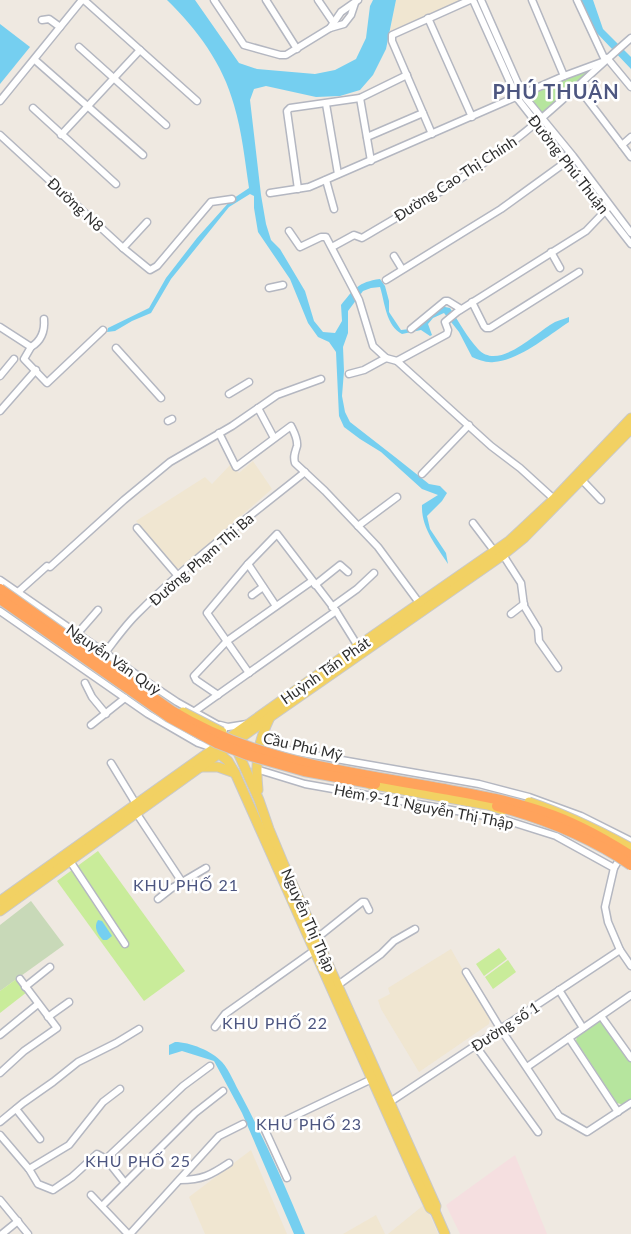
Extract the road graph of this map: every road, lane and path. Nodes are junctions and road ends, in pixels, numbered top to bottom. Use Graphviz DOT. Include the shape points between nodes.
graph roads {
  1 [pos="71,0"];
  2 [pos="214,0"];
  3 [pos="266,0"];
  4 [pos="318,0"];
  5 [pos="471,0"];
  6 [pos="480,0"];
  7 [pos="532,0"];
  8 [pos="577,0"];
  9 [pos="81,2"];
  10 [pos="356,2"];
  11 [pos="428,18"];
  12 [pos="42,20"];
  13 [pos="332,25"];
  14 [pos="60,27"];
  15 [pos="631,38"];
  16 [pos="79,48"];
  17 [pos="297,49"];
  18 [pos="140,50"];
  19 [pos="606,58"];
  20 [pos="35,60"];
  21 [pos="407,75"];
  22 [pos="564,76"];
  23 [pos="113,79"];
  24 [pos="577,86"];
  25 [pos="631,87"];
  26 [pos="520,96"];
  27 [pos="360,98"];
  28 [pos="0,101"];
  29 [pos="197,101"];
  30 [pos="326,104"];
  31 [pos="87,106"];
  32 [pos="33,108"];
  33 [pos="423,113"];
  34 [pos="472,117"];
  35 [pos="539,121"];
  36 [pos="166,125"];
  37 [pos="432,134"];
  38 [pos="0,135"];
  39 [pos="61,135"];
  40 [pos="367,137"];
  41 [pos="631,137"];
  42 [pos="622,144"];
  43 [pos="143,155"];
  44 [pos="573,156"];
  45 [pos="631,157"];
  46 [pos="371,160"];
  47 [pos="567,161"];
  48 [pos="338,174"];
  49 [pos="326,180"];
  50 [pos="116,184"];
  51 [pos="298,189"];
  52 [pos="270,193"];
  53 [pos="232,199"];
  54 [pos="334,209"];
  55 [pos="608,209"];
  56 [pos="147,222"];
  57 [pos="288,231"];
  58 [pos="631,233"];
  59 [pos="631,244"];
  60 [pos="332,247"];
  61 [pos="123,248"];
  62 [pos="551,252"];
  63 [pos="394,256"];
  64 [pos="560,268"];
  65 [pos="402,269"];
  66 [pos="579,272"];
  67 [pos="386,280"];
  68 [pos="282,285"];
  69 [pos="269,288"];
  70 [pos="472,302"];
  71 [pos="459,310"];
  72 [pos="44,319"];
  73 [pos="0,327"];
  74 [pos="411,329"];
  75 [pos="103,330"];
  76 [pos="31,348"];
  77 [pos="116,348"];
  78 [pos="386,358"];
  79 [pos="14,360"];
  80 [pos="397,361"];
  81 [pos="36,370"];
  82 [pos="349,374"];
  83 [pos="0,376"];
  84 [pos="320,380"];
  85 [pos="249,382"];
  86 [pos="229,394"];
  87 [pos="161,398"];
  88 [pos="258,408"];
  89 [pos="0,411"];
  90 [pos="631,418"];
  91 [pos="469,425"];
  92 [pos="631,429"];
  93 [pos="218,433"];
  94 [pos="274,438"];
  95 [pos="305,472"];
  96 [pos="422,474"];
  97 [pos="582,480"];
  98 [pos="397,497"];
  99 [pos="559,497"];
  100 [pos="601,500"];
  101 [pos="473,524"];
  102 [pos="358,526"];
  103 [pos="137,528"];
  104 [pos="499,553"];
  105 [pos="248,564"];
  106 [pos="348,572"];
  107 [pos="374,573"];
  108 [pos="178,576"];
  109 [pos="0,580"];
  110 [pos="313,583"];
  111 [pos="0,587"];
  112 [pos="264,587"];
  113 [pos="18,592"];
  114 [pos="252,595"];
  115 [pos="435,598"];
  116 [pos="0,601"];
  117 [pos="420,604"];
  118 [pos="524,604"];
  119 [pos="276,606"];
  120 [pos="334,609"];
  121 [pos="98,610"];
  122 [pos="0,611"];
  123 [pos="511,614"];
  124 [pos="78,633"];
  125 [pos="226,641"];
  126 [pos="360,649"];
  127 [pos="105,653"];
  128 [pos="558,668"];
  129 [pos="249,673"];
  130 [pos="85,683"];
  131 [pos="218,695"];
  132 [pos="125,698"];
  133 [pos="195,712"];
  134 [pos="106,714"];
  135 [pos="268,714"];
  136 [pos="248,724"];
  137 [pos="91,725"];
  138 [pos="218,725"];
  139 [pos="231,740"];
  140 [pos="260,742"];
  141 [pos="198,743"];
  142 [pos="216,751"];
  143 [pos="200,763"];
  144 [pos="111,764"];
  145 [pos="256,769"];
  146 [pos="235,773"];
  147 [pos="259,800"];
  148 [pos="136,809"];
  149 [pos="259,813"];
  150 [pos="631,842"];
  151 [pos="631,848"];
  152 [pos="72,856"];
  153 [pos="631,856"];
  154 [pos="631,866"];
  155 [pos="206,868"];
  156 [pos="614,868"];
  157 [pos="51,870"];
  158 [pos="182,882"];
  159 [pos="158,899"];
  160 [pos="0,901"];
  161 [pos="370,910"];
  162 [pos="0,911"];
  163 [pos="415,929"];
  164 [pos="317,938"];
  165 [pos="126,944"];
  166 [pos="316,950"];
  167 [pos="620,950"];
  168 [pos="631,966"];
  169 [pos="50,967"];
  170 [pos="466,972"];
  171 [pos="20,978"];
  172 [pos="338,985"];
  173 [pos="26,987"];
  174 [pos="559,990"];
  175 [pos="631,995"];
  176 [pos="69,1002"];
  177 [pos="38,1004"];
  178 [pos="601,1016"];
  179 [pos="48,1017"];
  180 [pos="215,1027"];
  181 [pos="500,1028"];
  182 [pos="583,1028"];
  183 [pos="139,1029"];
  184 [pos="0,1035"];
  185 [pos="569,1038"];
  186 [pos="475,1045"];
  187 [pos="631,1058"];
  188 [pos="210,1066"];
  189 [pos="526,1067"];
  190 [pos="0,1073"];
  191 [pos="376,1077"];
  192 [pos="120,1089"];
  193 [pos="223,1090"];
  194 [pos="387,1103"];
  195 [pos="631,1103"];
  196 [pos="16,1109"];
  197 [pos="618,1112"];
  198 [pos="0,1122"];
  199 [pos="244,1124"];
  200 [pos="538,1132"];
  201 [pos="0,1135"];
  202 [pos="40,1139"];
  203 [pos="106,1159"];
  204 [pos="229,1163"];
  205 [pos="29,1169"];
  206 [pos="287,1178"];
  207 [pos="180,1180"];
  208 [pos="125,1183"];
  209 [pos="91,1195"];
  210 [pos="0,1200"];
  211 [pos="102,1206"];
  212 [pos="18,1221"];
  213 [pos="2,1234"];
  214 [pos="28,1234"];
  215 [pos="129,1234"];
  216 [pos="445,1234"];
  1 -- 9 [label="street"];
  2 -- 17 [label="street" via="246,47 283,56"];
  3 -- 17 [label="street"];
  4 -- 13 [label="street"];
  5 -- 11 [label="street"];
  5 -- 26 [label="street, Đường Phú Thuận"];
  6 -- 26 [label="street, Đường Phú Thuận"];
  7 -- 22 [label="street"];
  8 -- 19 [label="street"];
  9 -- 14 [label="street"];
  9 -- 18 [label="street"];
  10 -- 13 [label="street" via="341,12"];
  11 -- 21 [label="street" via="392,35"];
  11 -- 34 [label="street"];
  12 -- 14 [label="street" via="48,19"];
  13 -- 17 [label="street"];
  14 -- 20 [label="street"];
  15 -- 19 [label="street, Đường Cao Thị Chính"];
  16 -- 23 [label="street"];
  18 -- 23 [label="street"];
  18 -- 29 [label="street"];
  19 -- 22 [label="street"];
  19 -- 24 [label="street, Đường Cao Thị Chính"];
  19 -- 25 [label="street"];
  20 -- 28 [label="street"];
  20 -- 31 [label="street"];
  21 -- 27 [label="street"];
  21 -- 33 [label="street"];
  22 -- 26 [label="street"];
  23 -- 31 [label="street"];
  23 -- 36 [label="street"];
  24 -- 35 [label="street, Đường Cao Thị Chính"];
  24 -- 42 [label="street"];
  26 -- 34 [label="street"];
  26 -- 35 [label="street, Đường Phú Thuận"];
  27 -- 30 [label="street"];
  27 -- 40 [label="street"];
  30 -- 48 [label="street"];
  30 -- 51 [label="street" via="287,111"];
  31 -- 39 [label="street"];
  31 -- 43 [label="street"];
  32 -- 39 [label="street"];
  33 -- 37 [label="street"];
  33 -- 40 [label="street"];
  34 -- 37 [label="street"];
  35 -- 44 [label="street, Đường Phú Thuận"];
  35 -- 47 [label="street, Đường Phú Thuận"];
  35 -- 60 [label="street, Đường Cao Thị Chính" via="495,156 450,185 362,238 354,235"];
  37 -- 46 [label="street"];
  38 -- 61 [label="street, Đường N8"];
  39 -- 50 [label="street"];
  40 -- 46 [label="street"];
  41 -- 42 [label="street"];
  42 -- 45 [label="street"];
  44 -- 47 [label="street"];
  44 -- 55 [label="street, Đường Phú Thuận"];
  46 -- 48 [label="street"];
  47 -- 55 [label="street, Đường Phú Thuận"];
  47 -- 65 [label="street" via="501,209"];
  48 -- 49 [label="street"];
  49 -- 51 [label="street"];
  49 -- 54 [label="street"];
  51 -- 52 [label="street"];
  53 -- 61 [label="street, Đường N8" via="215,201 206,207 153,269 147,269"];
  55 -- 58 [label="street, Đường Phú Thuận"];
  55 -- 59 [label="street, Đường Phú Thuận"];
  55 -- 62 [label="street" via="586,231"];
  56 -- 61 [label="street"];
  57 -- 60 [label="street" via="300,247 324,236"];
  60 -- 78 [label="street" via="359,300 373,346"];
  62 -- 64 [label="street"];
  62 -- 70 [label="street"];
  63 -- 65 [label="street"];
  65 -- 67 [label="street"];
  66 -- 70 [label="street" via="490,328 484,326"];
  68 -- 69 [label="street"];
  70 -- 71 [label="street"];
  71 -- 74 [label="street" via="445,301"];
  71 -- 80 [label="street" via="445,322 447,334"];
  72 -- 76 [label="street" via="45,329"];
  73 -- 76 [label="street"];
  75 -- 81 [label="street" via="47,383"];
  76 -- 81 [label="street" via="24,359"];
  77 -- 87 [label="street"];
  78 -- 80 [label="street"];
  78 -- 82 [label="street"];
  79 -- 83 [label="street"];
  80 -- 91 [label="street"];
  81 -- 89 [label="street"];
  84 -- 88 [label="street" via="277,395"];
  85 -- 86 [label="street"];
  88 -- 93 [label="street"];
  88 -- 94 [label="street"];
  90 -- 99 [label="main road, Huỳnh Tấn Phát"];
  91 -- 96 [label="street"];
  91 -- 99 [label="street"];
  92 -- 97 [label="main road, Huỳnh Tấn Phát"];
  93 -- 94 [label="street" via="236,467"];
  93 -- 113 [label="street" via="157,472"];
  94 -- 95 [label="street" via="292,426 297,446 294,458"];
  95 -- 102 [label="street"];
  95 -- 108 [label="street, Đường Phạm Thị Ba"];
  97 -- 99 [label="main road, Huỳnh Tấn Phát"];
  97 -- 100 [label="street"];
  98 -- 102 [label="street"];
  99 -- 104 [label="main road, Huỳnh Tấn Phát" via="524,538"];
  101 -- 104 [label="street"];
  102 -- 117 [label="street" via="378,547"];
  103 -- 108 [label="street"];
  104 -- 115 [label="main road, Huỳnh Tấn Phát"];
  104 -- 118 [label="street" via="521,583"];
  105 -- 110 [label="street" via="277,534"];
  105 -- 112 [label="street"];
  105 -- 125 [label="street" via="207,613"];
  106 -- 110 [label="street" via="340,565"];
  107 -- 120 [label="street"];
  108 -- 127 [label="street, Đường Phạm Thị Ba" via="135,616"];
  109 -- 113 [label="street, Nguyễn Văn Quỳ"];
  110 -- 119 [label="street"];
  110 -- 120 [label="street"];
  111 -- 151 [label="main road, Cầu Phú Mỹ, bridge" via="176,709 252,745 312,761 529,802 557,811"];
  111 -- 153 [label="highway, Cầu Phú Mỹ, bridge" via="172,711 230,740 260,752 308,764 527,806 585,829"];
  112 -- 114 [label="street"];
  112 -- 119 [label="street"];
  113 -- 124 [label="street, Nguyễn Văn Quỳ"];
  115 -- 117 [label="main road, Huỳnh Tấn Phát"];
  115 -- 126 [label="main road, Huỳnh Tấn Phát"];
  116 -- 154 [label="highway, Cầu Phú Mỹ, bridge" via="169,717 225,747 304,771 517,811 577,834"];
  117 -- 126 [label="main road, Huỳnh Tấn Phát"];
  118 -- 123 [label="street"];
  118 -- 128 [label="street" via="538,629 539,641"];
  119 -- 125 [label="street"];
  120 -- 126 [label="street"];
  120 -- 129 [label="street"];
  121 -- 124 [label="street"];
  122 -- 132 [label="street, Nguyễn Văn Quỳ"];
  124 -- 127 [label="street, Nguyễn Văn Quỳ"];
  125 -- 129 [label="street"];
  125 -- 131 [label="street" via="194,676"];
  126 -- 135 [label="main road, Huỳnh Tấn Phát"];
  127 -- 133 [label="street, Nguyễn Văn Quỳ"];
  129 -- 131 [label="street"];
  130 -- 134 [label="street"];
  131 -- 133 [label="street"];
  132 -- 134 [label="street"];
  132 -- 141 [label="street, Nguyễn Văn Quỳ"];
  133 -- 138 [label="street, Nguyễn Văn Quỳ"];
  134 -- 137 [label="street"];
  135 -- 136 [label="main road, Huỳnh Tấn Phát"];
  135 -- 139 [label="main road, Huỳnh Tấn Phát"];
  135 -- 140 [label="main road"];
  136 -- 138 [label="street"];
  136 -- 139 [label="main road, Huỳnh Tấn Phát"];
  138 -- 139 [label="street, Nguyễn Văn Quỳ"];
  139 -- 142 [label="main road, Huỳnh Tấn Phát"];
  139 -- 147 [label="main road, Nguyễn Thị Thập"];
  140 -- 145 [label="main road"];
  140 -- 150 [label="street" via="349,763 479,784 546,802"];
  141 -- 142 [label="street, Nguyễn Văn Quỳ"];
  141 -- 143 [label="street"];
  142 -- 143 [label="main road, Huỳnh Tấn Phát"];
  142 -- 146 [label="main road, Nguyễn Thị Thập" via="228,761"];
  143 -- 146 [label="main road"];
  143 -- 148 [label="main road, Huỳnh Tấn Phát"];
  144 -- 148 [label="street"];
  145 -- 147 [label="main road"];
  145 -- 156 [label="street, Hẻm 9-11 Nguyễn Thị Thập" via="305,784 502,818 556,836"];
  146 -- 149 [label="main road, Nguyễn Thị Thập"];
  147 -- 149 [label="main road, Nguyễn Thị Thập"];
  148 -- 152 [label="main road, Huỳnh Tấn Phát"];
  148 -- 158 [label="street"];
  149 -- 164 [label="main road, Nguyễn Thị Thập"];
  149 -- 166 [label="main road, Nguyễn Thị Thập"];
  150 -- 156 [label="street"];
  152 -- 157 [label="main road, Huỳnh Tấn Phát"];
  152 -- 165 [label="street"];
  155 -- 158 [label="street"];
  156 -- 167 [label="street" via="605,906"];
  157 -- 160 [label="main road, Huỳnh Tấn Phát"];
  157 -- 162 [label="main road, Huỳnh Tấn Phát"];
  158 -- 159 [label="street"];
  161 -- 164 [label="street" via="362,902"];
  163 -- 172 [label="street" via="394,941"];
  164 -- 172 [label="main road, Nguyễn Thị Thập"];
  166 -- 180 [label="street" via="226,1014"];
  166 -- 191 [label="main road, Nguyễn Thị Thập"];
  167 -- 168 [label="street"];
  167 -- 174 [label="street, Đường số 1"];
  169 -- 173 [label="street"];
  170 -- 181 [label="street"];
  171 -- 173 [label="street"];
  172 -- 191 [label="main road, Nguyễn Thị Thập"];
  173 -- 177 [label="street"];
  174 -- 181 [label="street, Đường số 1"];
  174 -- 182 [label="street"];
  175 -- 178 [label="street"];
  176 -- 179 [label="street"];
  177 -- 179 [label="street"];
  177 -- 184 [label="street"];
  178 -- 182 [label="street"];
  178 -- 187 [label="street"];
  179 -- 190 [label="street" via="56,1028"];
  181 -- 186 [label="street, Đường số 1"];
  181 -- 189 [label="street"];
  182 -- 185 [label="street"];
  183 -- 196 [label="street" via="78,1062"];
  185 -- 189 [label="street"];
  185 -- 197 [label="street"];
  186 -- 194 [label="street, Đường số 1"];
  186 -- 200 [label="street"];
  188 -- 203 [label="street" via="183,1086"];
  189 -- 197 [label="street" via="559,1116 587,1132"];
  191 -- 194 [label="main road, Nguyễn Thị Thập"];
  191 -- 206 [label="street" via="265,1130"];
  192 -- 205 [label="street" via="103,1102 69,1145"];
  193 -- 208 [label="street" via="195,1113"];
  194 -- 216 [label="main road, Nguyễn Thị Thập" via="436,1206"];
  195 -- 197 [label="street"];
  196 -- 198 [label="street"];
  196 -- 202 [label="street"];
  199 -- 207 [label="street" via="220,1136"];
  201 -- 205 [label="street"];
  203 -- 205 [label="street" via="97,1154 53,1190 38,1184"];
  203 -- 208 [label="street"];
  204 -- 207 [label="street" via="208,1176"];
  207 -- 215 [label="street"];
  208 -- 211 [label="street"];
  209 -- 211 [label="street"];
  210 -- 212 [label="street"];
  211 -- 215 [label="street"];
  212 -- 213 [label="street"];
  212 -- 214 [label="street"];
}
